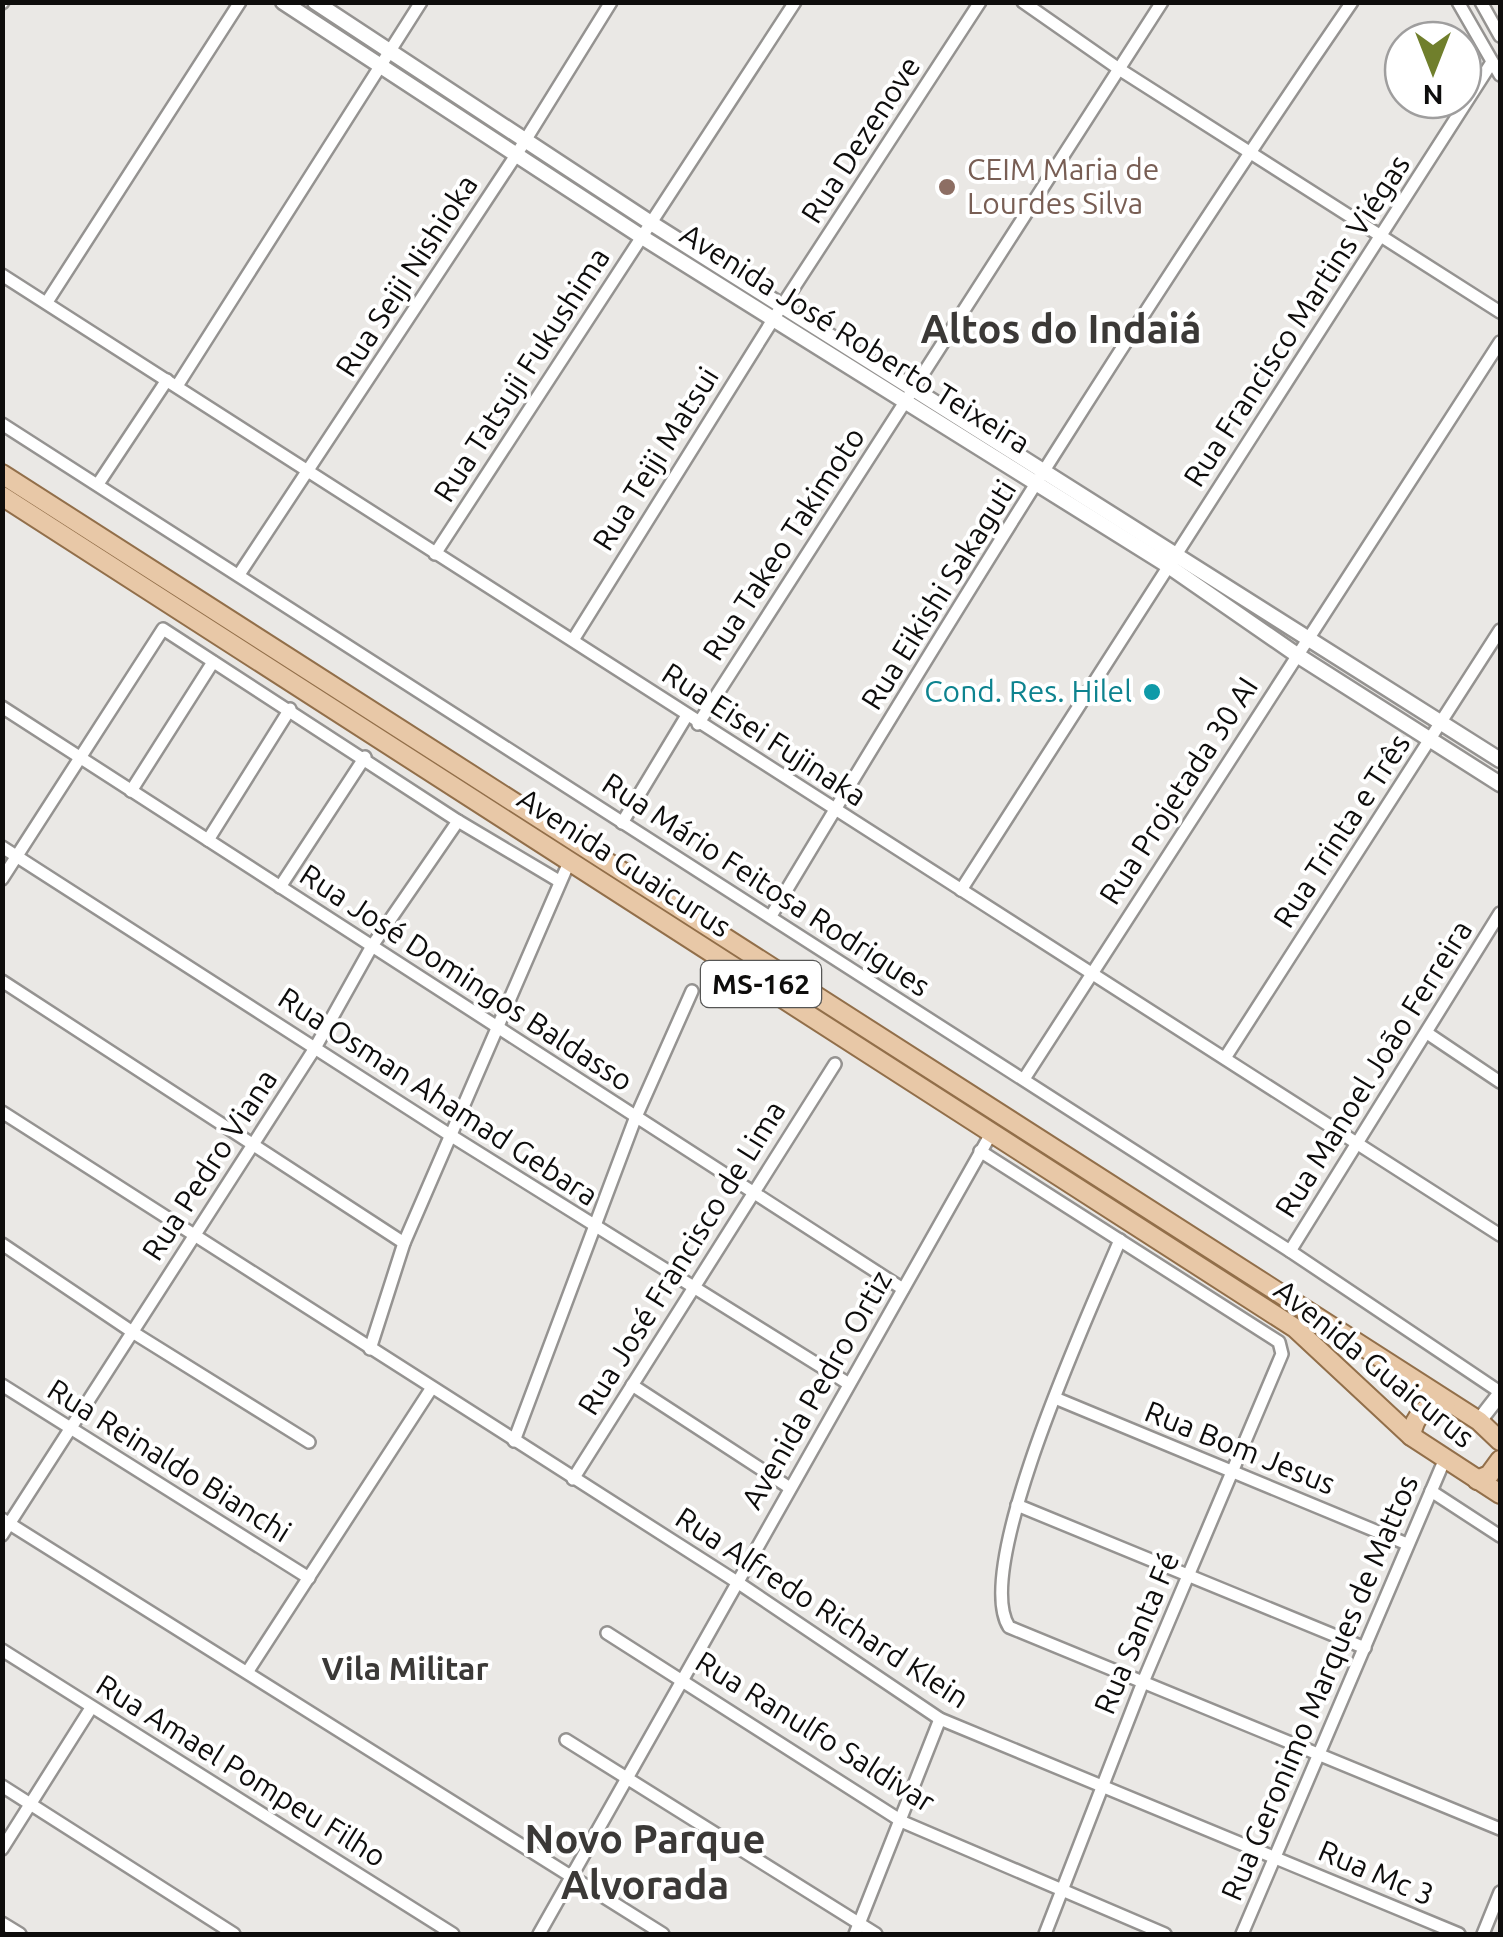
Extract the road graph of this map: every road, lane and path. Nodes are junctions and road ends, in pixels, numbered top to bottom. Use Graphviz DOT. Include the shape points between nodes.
graph roads {
  1 [pos="240,2"];
  2 [pos="284,2"];
  3 [pos="315,2"];
  4 [pos="422,2"];
  5 [pos="610,2"];
  6 [pos="795,2"];
  7 [pos="980,2"];
  8 [pos="1023,2"];
  9 [pos="1162,2"];
  10 [pos="1352,2"];
  11 [pos="1458,2"];
  12 [pos="1481,2"];
  13 [pos="1500,36"];
  14 [pos="391,52"];
  15 [pos="1492,62"];
  16 [pos="383,67"];
  17 [pos="1119,69"];
  18 [pos="1500,75"];
  19 [pos="527,138"];
  20 [pos="518,152"];
  21 [pos="1249,152"];
  22 [pos="651,223"];
  23 [pos="1382,236"];
  24 [pos="642,237"];
  25 [pos="2,275"];
  26 [pos="47,302"];
  27 [pos="779,311"];
  28 [pos="1500,312"];
  29 [pos="1500,342"];
  30 [pos="172,383"];
  31 [pos="908,396"];
  32 [pos="2,424"];
  33 [pos="1045,470"];
  34 [pos="308,471"];
  35 [pos="2,474"];
  36 [pos="98,484"];
  37 [pos="1036,485"];
  38 [pos="2,496"];
  39 [pos="435,554"];
  40 [pos="1171,560"];
  41 [pos="240,573"];
  42 [pos="1500,630"];
  43 [pos="573,640"];
  44 [pos="1309,640"];
  45 [pos="1298,655"];
  46 [pos="213,662"];
  47 [pos="2,707"];
  48 [pos="290,709"];
  49 [pos="686,717"];
  50 [pos="698,724"];
  51 [pos="1441,724"];
  52 [pos="1431,739"];
  53 [pos="365,757"];
  54 [pos="82,758"];
  55 [pos="1500,760"];
  56 [pos="1500,784"];
  57 [pos="131,791"];
  58 [pos="834,810"];
  59 [pos="458,821"];
  60 [pos="622,823"];
  61 [pos="208,840"];
  62 [pos="2,846"];
  63 [pos="17,856"];
  64 [pos="570,860"];
  65 [pos="2,878"];
  66 [pos="559,881"];
  67 [pos="280,887"];
  68 [pos="960,890"];
  69 [pos="1500,913"];
  70 [pos="771,916"];
  71 [pos="1497,928"];
  72 [pos="372,946"];
  73 [pos="1092,970"];
  74 [pos="2,980"];
  75 [pos="692,991"];
  76 [pos="497,1027"];
  77 [pos="1427,1032"];
  78 [pos="315,1048"];
  79 [pos="1225,1058"];
  80 [pos="835,1064"];
  81 [pos="1024,1079"];
  82 [pos="1500,1082"];
  83 [pos="2,1112"];
  84 [pos="635,1119"];
  85 [pos="992,1132"];
  86 [pos="450,1136"];
  87 [pos="254,1143"];
  88 [pos="1357,1143"];
  89 [pos="980,1152"];
  90 [pos="751,1194"];
  91 [pos="594,1226"];
  92 [pos="1500,1235"];
  93 [pos="194,1236"];
  94 [pos="1120,1240"];
  95 [pos="2,1244"];
  96 [pos="404,1244"];
  97 [pos="1290,1251"];
  98 [pos="692,1288"];
  99 [pos="903,1290"];
  100 [pos="134,1333"];
  101 [pos="370,1348"];
  102 [pos="632,1384"];
  103 [pos="849,1384"];
  104 [pos="2,1385"];
  105 [pos="431,1388"];
  106 [pos="1500,1393"];
  107 [pos="1054,1398"];
  108 [pos="1446,1403"];
  109 [pos="1479,1421"];
  110 [pos="71,1431"];
  111 [pos="1412,1436"];
  112 [pos="514,1441"];
  113 [pos="1500,1441"];
  114 [pos="309,1442"];
  115 [pos="1500,1460"];
  116 [pos="1444,1462"];
  117 [pos="1234,1473"];
  118 [pos="573,1479"];
  119 [pos="1476,1480"];
  120 [pos="790,1488"];
  121 [pos="1431,1491"];
  122 [pos="1500,1494"];
  123 [pos="1017,1506"];
  124 [pos="5,1526"];
  125 [pos="1500,1536"];
  126 [pos="1407,1544"];
  127 [pos="1188,1577"];
  128 [pos="309,1578"];
  129 [pos="737,1582"];
  130 [pos="607,1633"];
  131 [pos="1365,1648"];
  132 [pos="2,1650"];
  133 [pos="248,1671"];
  134 [pos="682,1678"];
  135 [pos="1143,1682"];
  136 [pos="92,1708"];
  137 [pos="940,1719"];
  138 [pos="566,1740"];
  139 [pos="1318,1753"];
  140 [pos="626,1778"];
  141 [pos="2,1786"];
  142 [pos="1102,1786"];
  143 [pos="32,1804"];
  144 [pos="902,1822"];
  145 [pos="1500,1830"];
  146 [pos="2,1849"];
  147 [pos="1274,1858"];
  148 [pos="570,1877"];
  149 [pos="1062,1892"];
  150 [pos="1500,1892"];
  151 [pos="2,1923"];
  152 [pos="857,1931"];
  153 [pos="20,1934"];
  154 [pos="234,1934"];
  155 [pos="453,1934"];
  156 [pos="539,1934"];
  157 [pos="663,1934"];
  158 [pos="876,1934"];
  159 [pos="1045,1934"];
  160 [pos="1166,1934"];
  161 [pos="1242,1934"];
  162 [pos="1459,1934"];
  163 [pos="1483,1934"];
  1 -- 26 [label="street"];
  2 -- 16 [label="street, Avenida José Roberto Teixeira"];
  3 -- 14 [label="street, Avenida José Roberto Teixeira"];
  4 -- 14 [label="street"];
  5 -- 19 [label="street, Rua Seiji Nishioka"];
  6 -- 22 [label="street, Rua Tatsuji Fukushima"];
  7 -- 27 [label="street, Rua Dezenove"];
  8 -- 17 [label="street"];
  9 -- 17 [label="street, Rua Takeo Takimoto"];
  10 -- 21 [label="street, Rua Eikishi Sakaguti"];
  11 -- 15 [label="street"];
  12 -- 13 [label="street"];
  14 -- 16 [label="street"];
  14 -- 19 [label="street, Avenida José Roberto Teixeira"];
  15 -- 18 [label="street"];
  15 -- 23 [label="street, Rua Francisco Martins Viégas"];
  16 -- 20 [label="street, Avenida José Roberto Teixeira"];
  16 -- 30 [label="street"];
  17 -- 21 [label="street"];
  17 -- 31 [label="street, Rua Takeo Takimoto"];
  19 -- 20 [label="street, Rua Seiji Nishioka"];
  19 -- 22 [label="street, Avenida José Roberto Teixeira"];
  20 -- 24 [label="street, Avenida José Roberto Teixeira"];
  20 -- 34 [label="street, Rua Seiji Nishioka"];
  21 -- 23 [label="street"];
  21 -- 33 [label="street, Rua Eikishi Sakaguti"];
  22 -- 24 [label="street, Rua Tatsuji Fukushima"];
  22 -- 27 [label="street, Avenida José Roberto Teixeira"];
  23 -- 28 [label="street"];
  23 -- 40 [label="street, Rua Francisco Martins Viégas"];
  24 -- 27 [label="street, Avenida José Roberto Teixeira"];
  24 -- 39 [label="street, Rua Tatsuji Fukushima"];
  25 -- 26 [label="street, Rua Eisei Fujinaka"];
  26 -- 30 [label="street, Rua Eisei Fujinaka"];
  27 -- 31 [label="street, Avenida José Roberto Teixeira"];
  27 -- 43 [label="street, Rua Teiji Matsui"];
  29 -- 44 [label="street, Rua Projetada 30 AI"];
  30 -- 34 [label="street, Rua Eisei Fujinaka"];
  30 -- 36 [label="street"];
  31 -- 33 [label="street, Avenida José Roberto Teixeira"];
  31 -- 37 [label="street, Avenida José Roberto Teixeira"];
  31 -- 50 [label="street, Rua Takeo Takimoto"];
  32 -- 36 [label="street, Rua Mário Feitosa Rodrigues"];
  33 -- 37 [label="street, Rua Eikishi Sakaguti"];
  33 -- 40 [label="street, Avenida José Roberto Teixeira"];
  34 -- 39 [label="street, Rua Eisei Fujinaka"];
  34 -- 41 [label="street, Rua Seiji Nishioka"];
  35 -- 108 [label="main road, Avenida Guaicurus / MS-162" via="1046,1139"];
  36 -- 41 [label="street, Rua Mário Feitosa Rodrigues"];
  37 -- 40 [label="street, Avenida José Roberto Teixeira"];
  37 -- 58 [label="street, Rua Eikishi Sakaguti"];
  38 -- 64 [label="main road, Avenida Guaicurus / MS-162"];
  39 -- 43 [label="street, Rua Eisei Fujinaka"];
  40 -- 44 [label="street, Avenida José Roberto Teixeira"];
  40 -- 45 [label="street, Avenida José Roberto Teixeira"];
  40 -- 68 [label="street, Rua Francisco Martins Viégas"];
  41 -- 60 [label="street, Rua Mário Feitosa Rodrigues"];
  42 -- 51 [label="street, Rua Trinta e Três"];
  43 -- 49 [label="street, Rua Eisei Fujinaka"];
  44 -- 45 [label="street, Rua Projetada 30 AI"];
  44 -- 51 [label="street, Avenida José Roberto Teixeira"];
  45 -- 52 [label="street, Avenida José Roberto Teixeira"];
  45 -- 73 [label="street, Rua Projetada 30 AI"];
  46 -- 48 [label="street"];
  46 -- 54 [label="street" via="163,629"];
  46 -- 57 [label="street"];
  47 -- 54 [label="street, Rua José Domingos Baldasso"];
  48 -- 53 [label="street"];
  48 -- 61 [label="street"];
  49 -- 50 [label="street, Rua Eisei Fujinaka"];
  49 -- 60 [label="street"];
  50 -- 58 [label="street, Rua Eisei Fujinaka"];
  51 -- 52 [label="street, Rua Trinta e Três"];
  51 -- 55 [label="street, Avenida José Roberto Teixeira"];
  52 -- 56 [label="street, Avenida José Roberto Teixeira"];
  52 -- 79 [label="street, Rua Trinta e Três"];
  53 -- 59 [label="street"];
  53 -- 67 [label="street"];
  54 -- 57 [label="street, Rua José Domingos Baldasso"];
  54 -- 63 [label="street"];
  57 -- 61 [label="street, Rua José Domingos Baldasso"];
  58 -- 68 [label="street, Rua Eisei Fujinaka"];
  58 -- 70 [label="street, Rua Eikishi Sakaguti"];
  59 -- 66 [label="street"];
  59 -- 72 [label="street, Rua Pedro Viana"];
  60 -- 70 [label="street, Rua Mário Feitosa Rodrigues"];
  61 -- 67 [label="street, Rua José Domingos Baldasso"];
  62 -- 63 [label="street, Rua Osman Ahamad Gebara"];
  63 -- 65 [label="street"];
  63 -- 78 [label="street, Rua Osman Ahamad Gebara"];
  64 -- 66 [label="street"];
  64 -- 85 [label="main road, Avenida Guaicurus / MS-162"];
  66 -- 76 [label="street"];
  67 -- 72 [label="street, Rua José Domingos Baldasso"];
  68 -- 73 [label="street, Rua Eisei Fujinaka"];
  69 -- 71 [label="street, Rua Manoel João Ferreira"];
  70 -- 81 [label="street, Rua Mário Feitosa Rodrigues"];
  71 -- 77 [label="street, Rua Manoel João Ferreira"];
  72 -- 76 [label="street, Rua José Domingos Baldasso"];
  72 -- 78 [label="street, Rua Pedro Viana"];
  73 -- 79 [label="street, Rua Eisei Fujinaka"];
  73 -- 81 [label="street, Rua Projetada 30 AI"];
  74 -- 87 [label="street"];
  75 -- 84 [label="street"];
  76 -- 84 [label="street, Rua José Domingos Baldasso"];
  76 -- 86 [label="street"];
  77 -- 82 [label="street"];
  77 -- 88 [label="street, Rua Manoel João Ferreira"];
  78 -- 86 [label="street, Rua Osman Ahamad Gebara"];
  78 -- 87 [label="street, Rua Pedro Viana"];
  79 -- 88 [label="street, Rua Eisei Fujinaka"];
  80 -- 90 [label="street, Rua José Francisco de Lima"];
  81 -- 97 [label="street, Rua Mário Feitosa Rodrigues"];
  83 -- 93 [label="street"];
  84 -- 90 [label="street, Rua José Domingos Baldasso"];
  84 -- 91 [label="street"];
  85 -- 89 [label="street, Avenida Pedro Ortiz"];
  85 -- 111 [label="main road, Avenida Guaicurus / MS-162" via="1295,1328"];
  86 -- 91 [label="street, Rua Osman Ahamad Gebara"];
  86 -- 96 [label="street"];
  87 -- 93 [label="street, Rua Pedro Viana"];
  87 -- 96 [label="street"];
  88 -- 92 [label="street, Rua Eisei Fujinaka"];
  88 -- 97 [label="street, Rua Manoel João Ferreira"];
  89 -- 94 [label="street"];
  89 -- 99 [label="street, Avenida Pedro Ortiz"];
  90 -- 98 [label="street, Rua José Francisco de Lima"];
  90 -- 99 [label="street, Rua José Domingos Baldasso"];
  91 -- 98 [label="street, Rua Osman Ahamad Gebara"];
  91 -- 112 [label="street"];
  93 -- 100 [label="street, Rua Pedro Viana"];
  93 -- 101 [label="street, Rua Alfredo Richard Klein"];
  94 -- 107 [label="street"];
  94 -- 117 [label="street, Rua Santa Fé" via="1279,1342 1282,1354"];
  95 -- 100 [label="street"];
  96 -- 101 [label="street"];
  97 -- 106 [label="street, Rua Mário Feitosa Rodrigues"];
  98 -- 102 [label="street, Rua José Francisco de Lima"];
  98 -- 103 [label="street, Rua Osman Ahamad Gebara"];
  99 -- 103 [label="street, Avenida Pedro Ortiz"];
  100 -- 110 [label="street, Rua Pedro Viana"];
  100 -- 114 [label="street"];
  101 -- 105 [label="street, Rua Alfredo Richard Klein"];
  102 -- 118 [label="street, Rua José Francisco de Lima"];
  102 -- 120 [label="street"];
  103 -- 120 [label="street, Avenida Pedro Ortiz"];
  104 -- 110 [label="street, Rua Reinaldo Bianchi"];
  105 -- 112 [label="street, Rua Alfredo Richard Klein"];
  105 -- 128 [label="street"];
  106 -- 109 [label="street"];
  107 -- 117 [label="street, Rua Bom Jesus"];
  107 -- 123 [label="street"];
  108 -- 109 [label="main road, Avenida Guaicurus / MS-162"];
  108 -- 111 [label="main road" via="1418,1415"];
  109 -- 113 [label="main road, Avenida Guaicurus / MS-162"];
  110 -- 124 [label="street, Rua Pedro Viana"];
  110 -- 128 [label="street, Rua Reinaldo Bianchi"];
  111 -- 116 [label="main road, Avenida Guaicurus / MS-162"];
  112 -- 118 [label="street, Rua Alfredo Richard Klein"];
  115 -- 119 [label="main road" via="1490,1475"];
  116 -- 119 [label="main road, Avenida Guaicurus / MS-162"];
  116 -- 121 [label="street, Rua Geronimo Marques de Mattos"];
  117 -- 126 [label="street, Rua Bom Jesus"];
  117 -- 127 [label="street, Rua Santa Fé"];
  118 -- 129 [label="street, Rua Alfredo Richard Klein"];
  119 -- 122 [label="main road, Avenida Guaicurus / MS-162"];
  120 -- 129 [label="street, Avenida Pedro Ortiz"];
  121 -- 125 [label="street"];
  121 -- 126 [label="street, Rua Geronimo Marques de Mattos"];
  123 -- 127 [label="street"];
  123 -- 135 [label="street" via="998,1604 1009,1627"];
  124 -- 133 [label="street"];
  126 -- 131 [label="street, Rua Geronimo Marques de Mattos"];
  127 -- 131 [label="street"];
  127 -- 135 [label="street, Rua Santa Fé"];
  128 -- 133 [label="street"];
  129 -- 134 [label="street, Avenida Pedro Ortiz"];
  129 -- 137 [label="street, Rua Alfredo Richard Klein"];
  130 -- 134 [label="street, Rua Ranulfo Saldivar"];
  131 -- 139 [label="street, Rua Geronimo Marques de Mattos"];
  132 -- 136 [label="street, Rua Amael Pompeu Filho"];
  133 -- 148 [label="street"];
  134 -- 140 [label="street, Avenida Pedro Ortiz"];
  134 -- 144 [label="street, Rua Ranulfo Saldivar"];
  135 -- 139 [label="street"];
  135 -- 142 [label="street, Rua Santa Fé"];
  136 -- 143 [label="street"];
  136 -- 155 [label="street, Rua Amael Pompeu Filho"];
  137 -- 142 [label="street, Rua Alfredo Richard Klein"];
  137 -- 144 [label="street"];
  138 -- 140 [label="street"];
  139 -- 145 [label="street"];
  139 -- 147 [label="street, Rua Geronimo Marques de Mattos"];
  140 -- 148 [label="street, Avenida Pedro Ortiz"];
  140 -- 152 [label="street"];
  141 -- 143 [label="street"];
  142 -- 147 [label="street, Rua Alfredo Richard Klein"];
  142 -- 149 [label="street, Rua Santa Fé"];
  143 -- 146 [label="street"];
  143 -- 154 [label="street"];
  144 -- 149 [label="street, Rua Ranulfo Saldivar"];
  144 -- 152 [label="street"];
  147 -- 161 [label="street, Rua Geronimo Marques de Mattos"];
  147 -- 162 [label="street, Rua Mc 3"];
  148 -- 156 [label="street, Avenida Pedro Ortiz"];
  148 -- 157 [label="street"];
  149 -- 159 [label="street, Rua Santa Fé"];
  149 -- 160 [label="street, Rua Ranulfo Saldivar"];
  150 -- 163 [label="street"];
  151 -- 153 [label="street"];
  152 -- 158 [label="street"];
}
